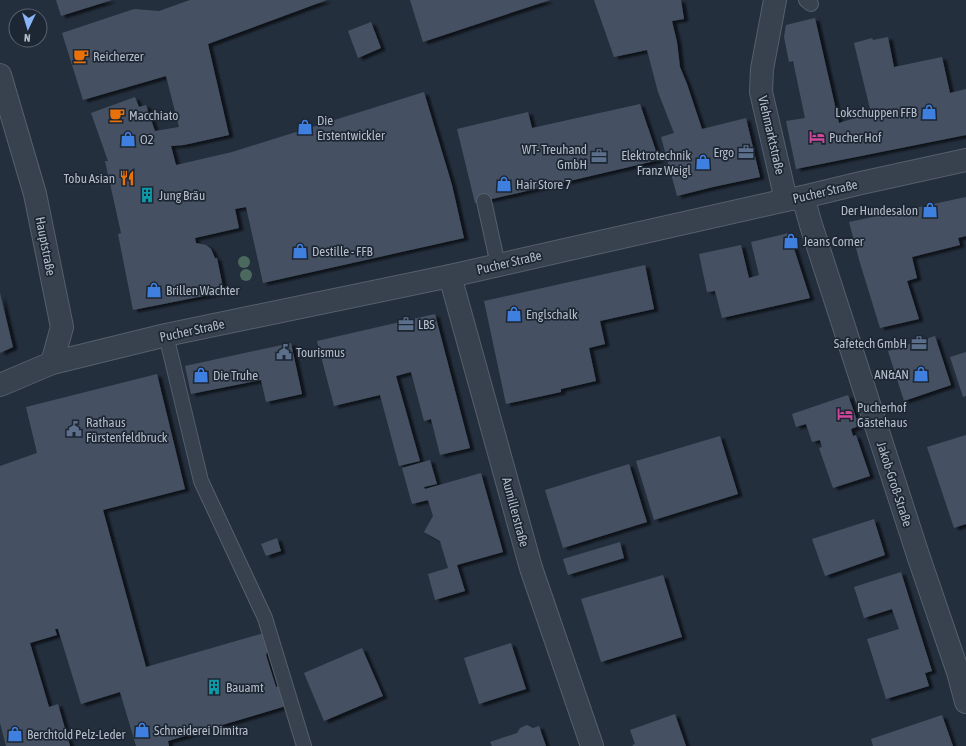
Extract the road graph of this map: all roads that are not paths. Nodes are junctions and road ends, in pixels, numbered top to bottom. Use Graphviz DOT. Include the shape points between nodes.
graph roads {
  1 [pos="775,0"];
  2 [pos="0,75"];
  3 [pos="966,160"];
  4 [pos="794,198"];
  5 [pos="484,201"];
  6 [pos="498,265"];
  7 [pos="450,276"];
  8 [pos="166,335"];
  9 [pos="52,363"];
  10 [pos="0,385"];
  11 [pos="966,702"];
  12 [pos="304,746"];
  13 [pos="592,746"];
  1 -- 4 [label="street, Viehmarktstraße" via="762,69 761,92"];
  2 -- 9 [label="street, Hauptstraße" via="35,194 62,327"];
  3 -- 4 [label="street, Pucher Straße"];
  4 -- 6 [label="street, Pucher Straße"];
  4 -- 11 [label="street, Jakob-Groß-Straße" via="811,225"];
  5 -- 6 [label="lane"];
  6 -- 7 [label="street, Pucher Straße"];
  7 -- 8 [label="street, Pucher Straße"];
  7 -- 13 [label="street, Aumillerstraße" via="531,568"];
  8 -- 9 [label="street, Pucher Straße"];
  8 -- 12 [label="lane" via="201,481 265,618"];
  9 -- 10 [label="street"];
}
